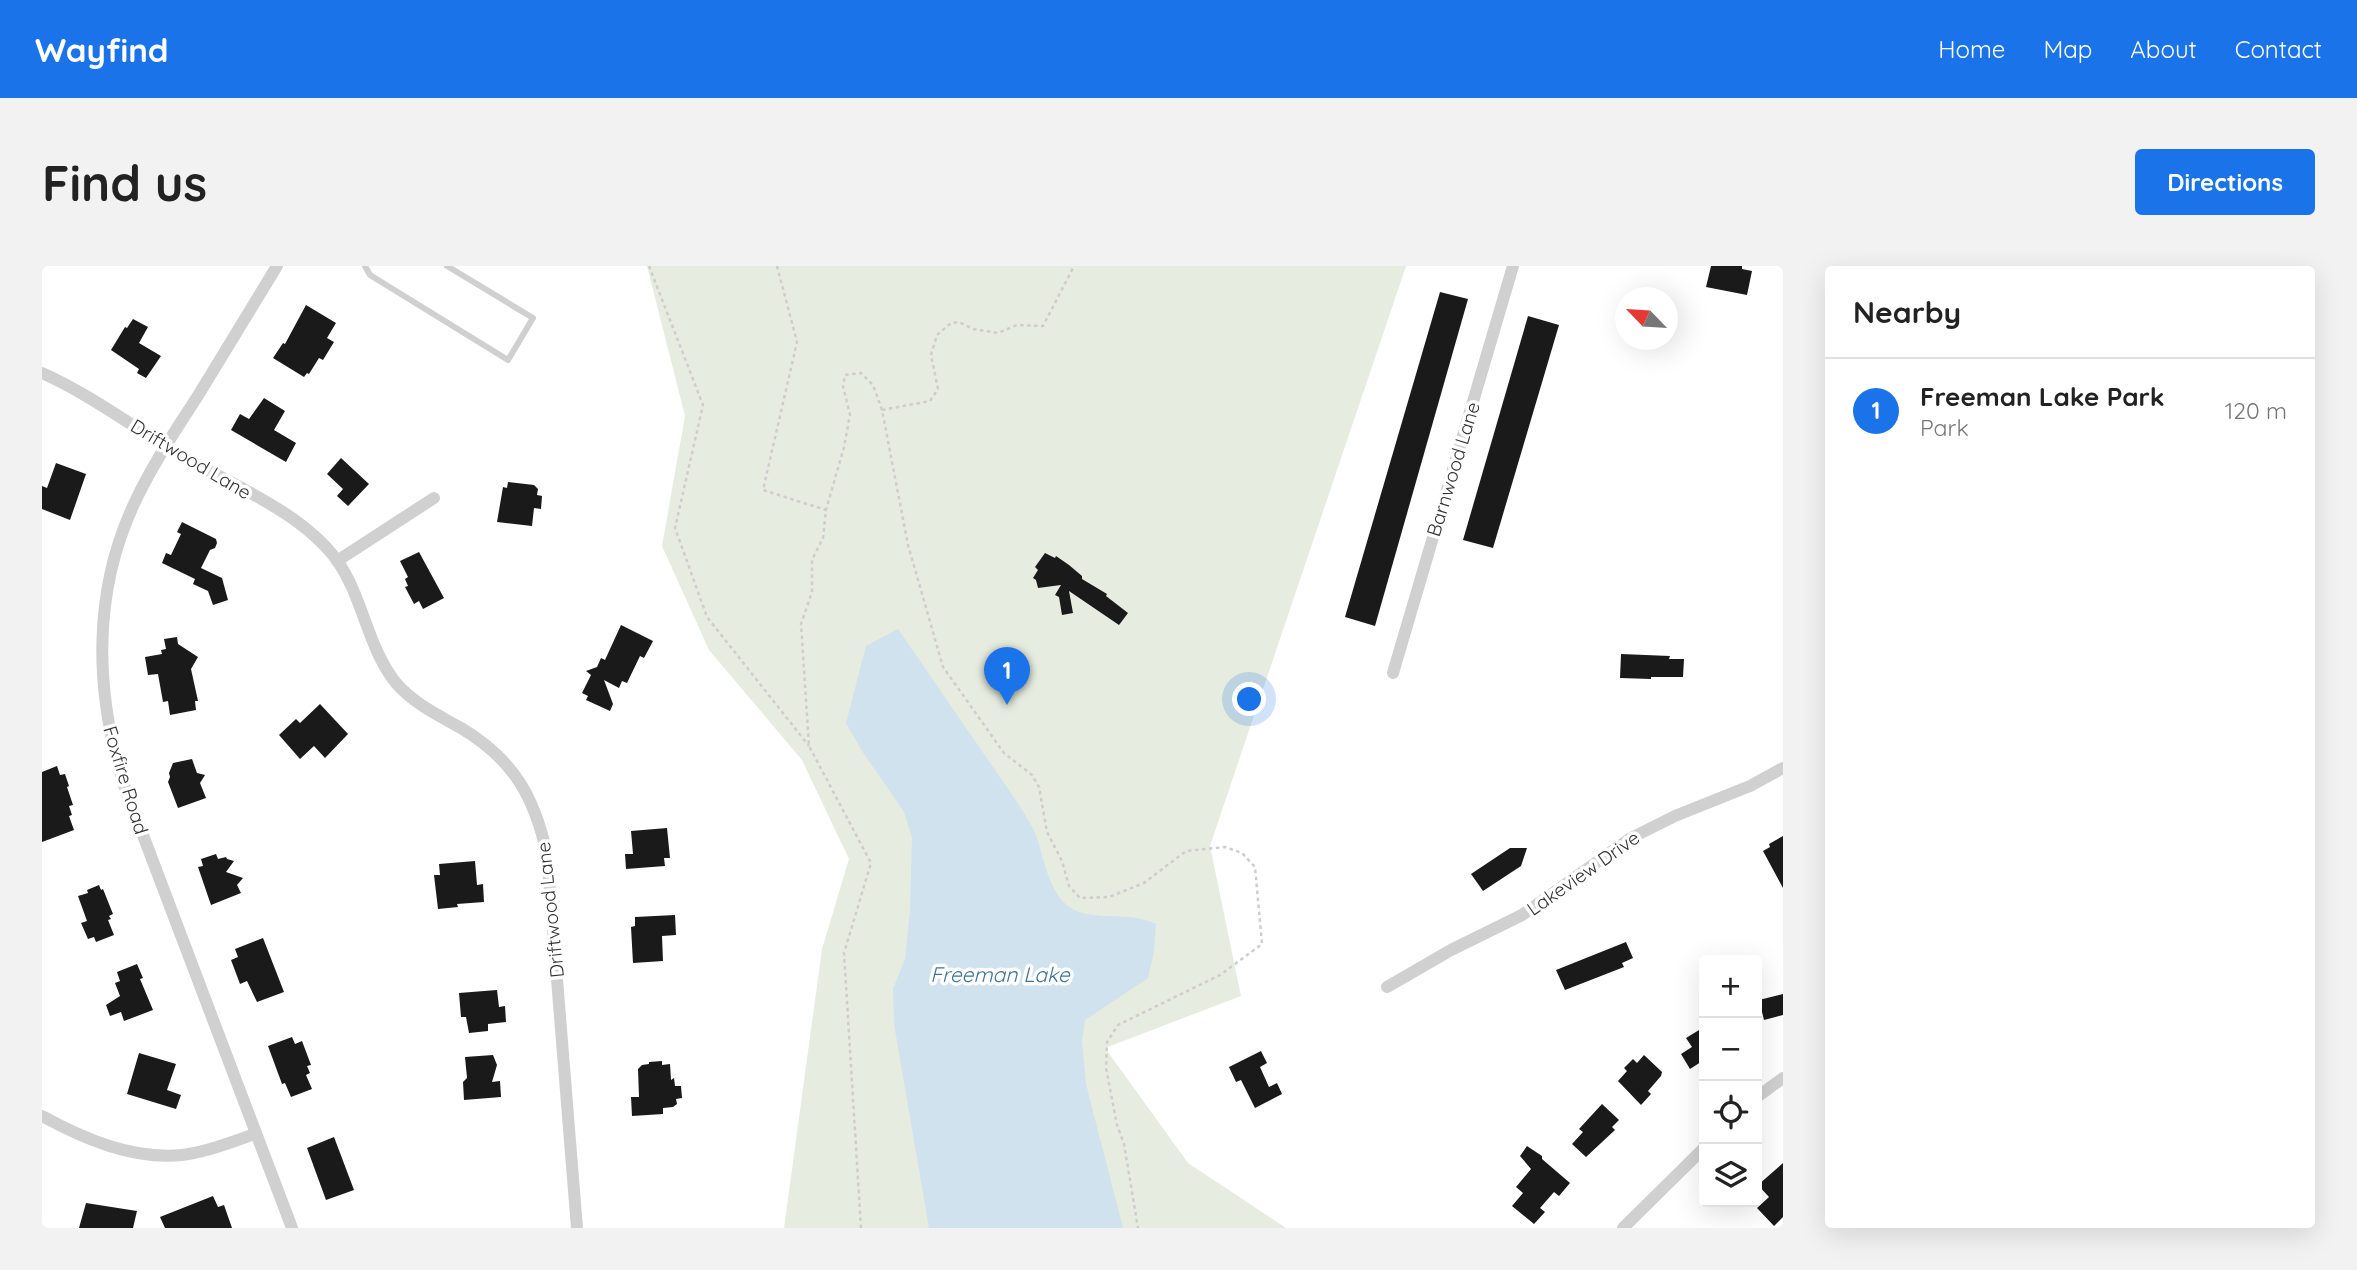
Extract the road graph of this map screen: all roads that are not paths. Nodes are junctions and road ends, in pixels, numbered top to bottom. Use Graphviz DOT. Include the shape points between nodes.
graph roads {
  1 [pos="277,266"];
  2 [pos="365,266"];
  3 [pos="447,266"];
  4 [pos="1513,266"];
  5 [pos="42,373"];
  6 [pos="166,446"];
  7 [pos="434,498"];
  8 [pos="337,561"];
  9 [pos="1393,673"];
  10 [pos="1783,768"];
  11 [pos="1387,987"];
  12 [pos="1783,1078"];
  13 [pos="1762,1093"];
  14 [pos="42,1116"];
  15 [pos="255,1134"];
  16 [pos="1699,1152"];
  17 [pos="292,1228"];
  18 [pos="577,1228"];
  19 [pos="1623,1228"];
  1 -- 6 [label="street, Foxfire Road"];
  2 -- 3 [label="lane" via="370,275 508,359 533,318"];
  4 -- 9 [label="street, Barnwood Lane"];
  5 -- 6 [label="street, Driftwood Lane"];
  6 -- 8 [label="street, Driftwood Lane" via="297,522"];
  6 -- 15 [label="street, Foxfire Road" via="132,506 108,583 101,643 104,701 124,785"];
  7 -- 8 [label="street"];
  8 -- 18 [label="street, Driftwood Lane" via="382,663 397,684 419,704 497,755 519,779 535,808 551,884"];
  10 -- 11 [label="street, Lakeview Drive" via="1631,838 1531,910"];
  12 -- 13 [label="street"];
  14 -- 15 [label="street" via="115,1148 148,1154 197,1152"];
  15 -- 17 [label="street, Foxfire Road"];
  16 -- 19 [label="street"];
}
